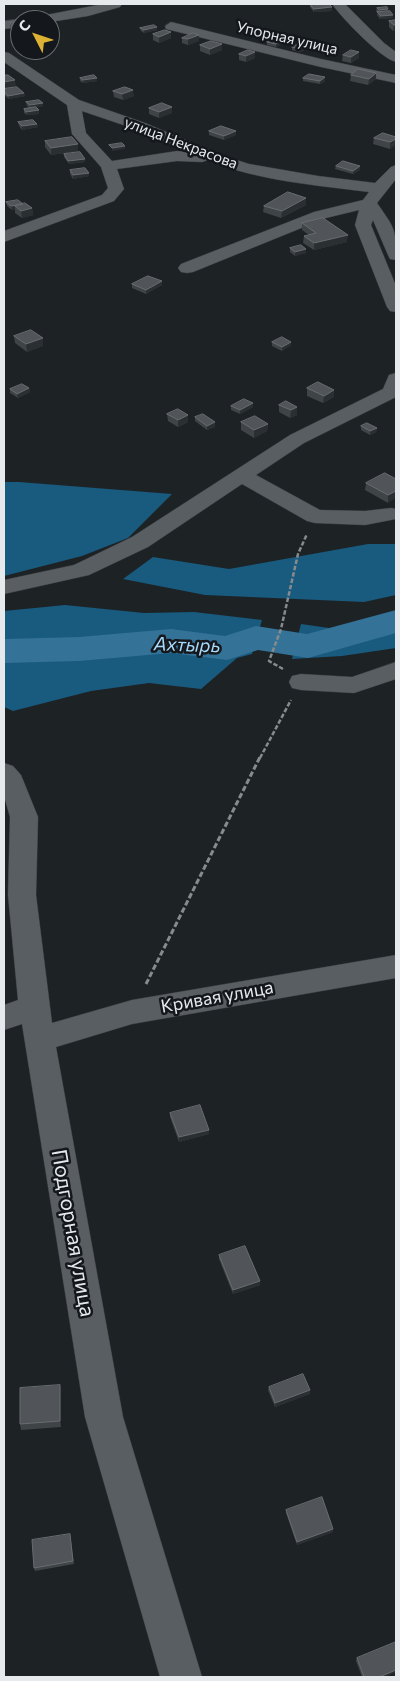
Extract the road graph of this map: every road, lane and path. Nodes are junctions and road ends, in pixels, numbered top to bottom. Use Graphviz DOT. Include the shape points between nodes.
graph roads {
  1 [pos="116,4"];
  2 [pos="338,4"];
  3 [pos="60,17"];
  4 [pos="171,26"];
  5 [pos="4,56"];
  6 [pos="396,58"];
  7 [pos="396,80"];
  8 [pos="74,103"];
  9 [pos="216,158"];
  10 [pos="108,166"];
  11 [pos="396,170"];
  12 [pos="379,188"];
  13 [pos="369,203"];
  14 [pos="4,237"];
  15 [pos="396,255"];
  16 [pos="188,268"];
  17 [pos="396,307"];
  18 [pos="396,379"];
  19 [pos="241,475"];
  20 [pos="391,514"];
  21 [pos="315,516"];
  22 [pos="4,586"];
  23 [pos="396,670"];
  24 [pos="301,682"];
  25 [pos="8,776"];
  26 [pos="396,966"];
  27 [pos="132,1012"];
  28 [pos="26,1021"];
  29 [pos="181,1677"];
  1 -- 3 [label="street"];
  2 -- 6 [label="street" via="379,46"];
  4 -- 7 [label="street, Упорная улица"];
  5 -- 8 [label="street, улица Некрасова"];
  8 -- 9 [label="street, улица Некрасова"];
  8 -- 10 [label="street" via="79,134"];
  9 -- 10 [label="street" via="177,156"];
  9 -- 12 [label="street, улица Некрасова" via="246,168 318,182"];
  10 -- 14 [label="street" via="116,189 108,198"];
  11 -- 12 [label="street"];
  12 -- 13 [label="street"];
  13 -- 15 [label="street" via="385,226"];
  13 -- 16 [label="street" via="320,215"];
  13 -- 17 [label="street" via="363,225"];
  18 -- 19 [label="street" via="392,392 297,439"];
  19 -- 21 [label="street"];
  19 -- 22 [label="street" via="140,542 81,570"];
  20 -- 21 [label="street" via="365,518"];
  21 -- 24 [label="path" via="298,554 281,629 269,661"];
  23 -- 24 [label="street" via="354,685"];
  24 -- 27 [label="path"];
  25 -- 28 [label="street, Подгорная улица" via="24,818 22,895"];
  26 -- 27 [label="street, Кривая улица"];
  27 -- 28 [label="street, Кривая улица"];
  28 -- 29 [label="street, Подгорная улица" via="104,1417"];
}
